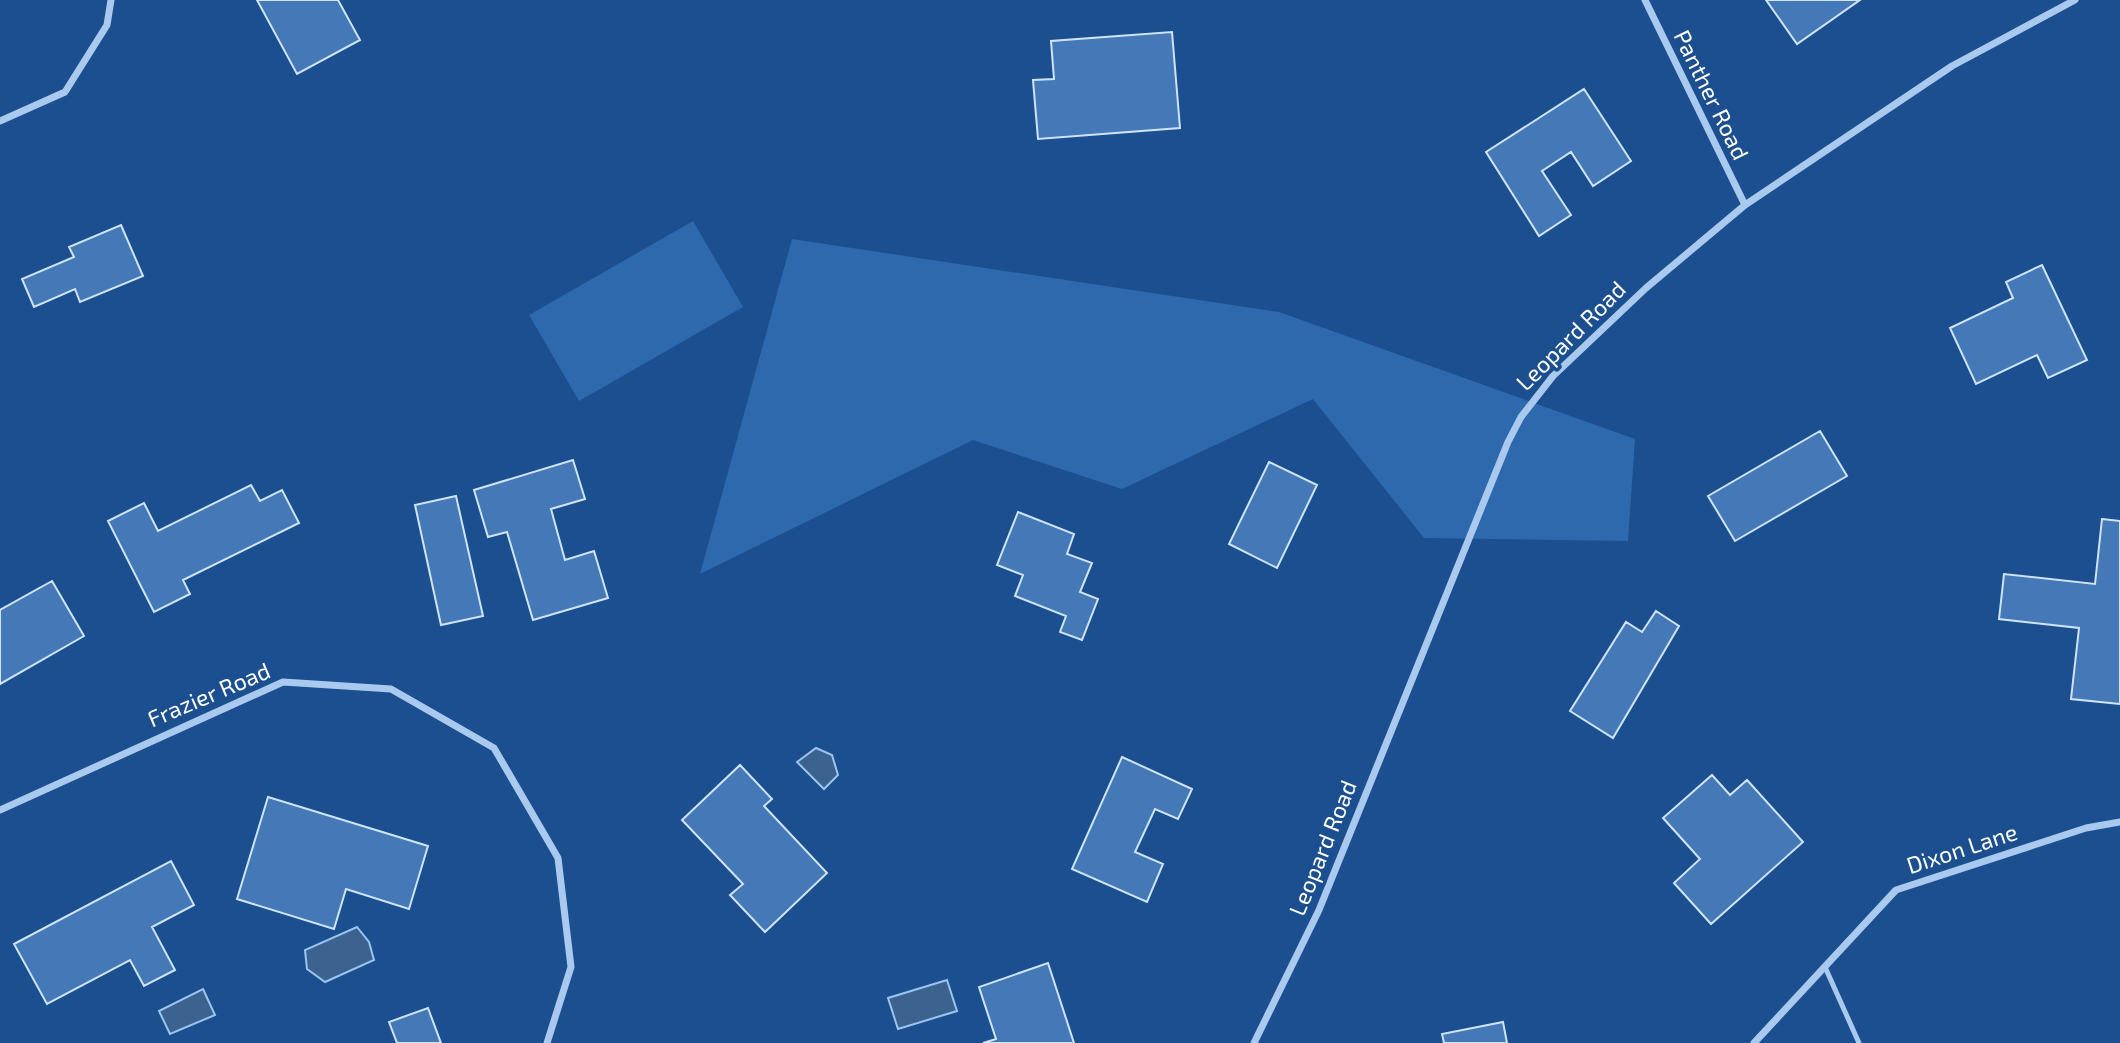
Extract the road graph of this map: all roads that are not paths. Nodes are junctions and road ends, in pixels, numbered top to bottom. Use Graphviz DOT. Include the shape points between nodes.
graph roads {
  1 [pos="111,0"];
  2 [pos="1645,0"];
  3 [pos="2075,0"];
  4 [pos="0,121"];
  5 [pos="1745,205"];
  6 [pos="0,810"];
  7 [pos="2120,822"];
  8 [pos="1825,967"];
  9 [pos="547,1043"];
  10 [pos="1254,1043"];
  11 [pos="1754,1043"];
  12 [pos="1859,1043"];
  1 -- 4 [label="street" via="107,25 65,92"];
  2 -- 5 [label="street, Panther Road"];
  3 -- 5 [label="street, Leopard Road" via="1952,66"];
  5 -- 10 [label="street, Leopard Road" via="1646,288 1553,376 1521,417 1319,910"];
  6 -- 9 [label="street, Frazier Road" via="283,682 391,690 494,748 558,859 571,968"];
  7 -- 8 [label="street, Dixon Lane" via="2086,828 1896,890"];
  8 -- 11 [label="street, Dixon Lane"];
  8 -- 12 [label="lane"];
}
